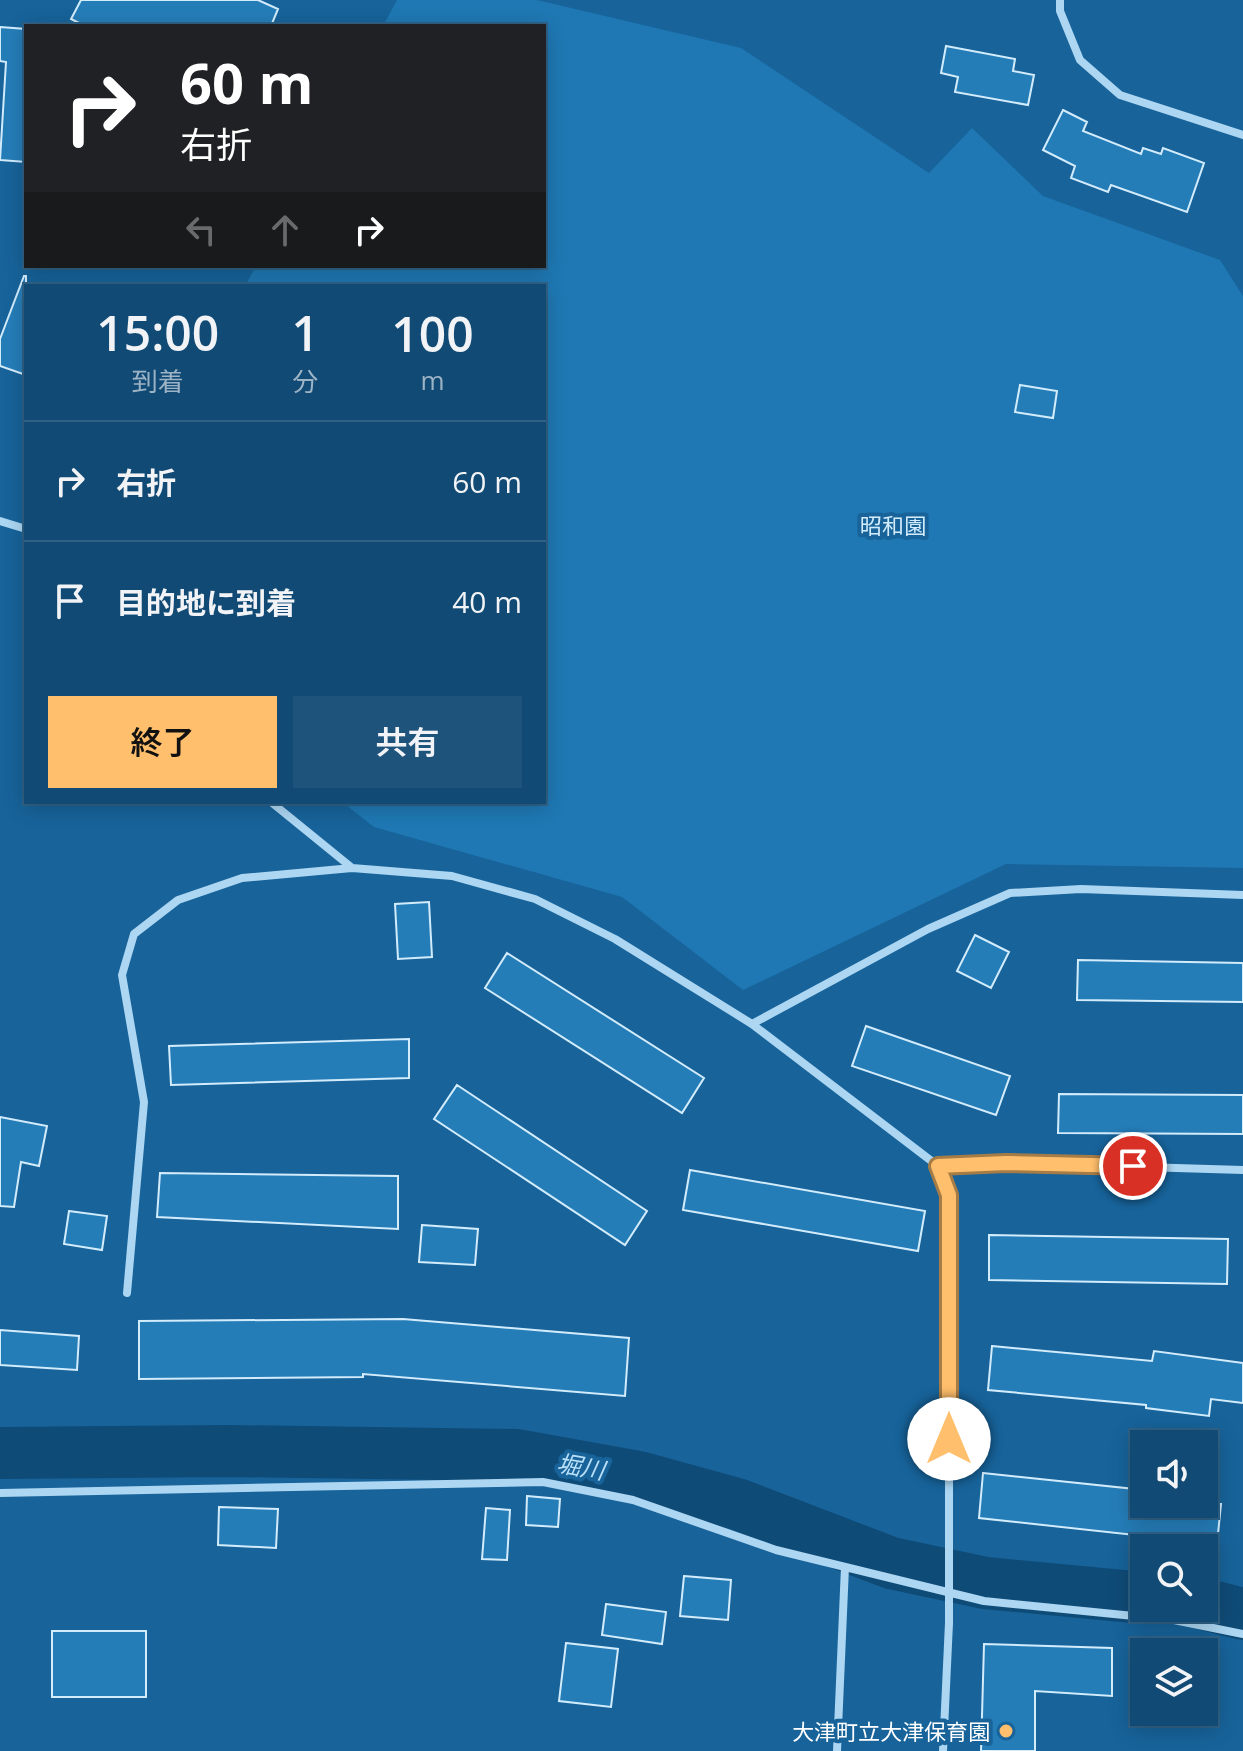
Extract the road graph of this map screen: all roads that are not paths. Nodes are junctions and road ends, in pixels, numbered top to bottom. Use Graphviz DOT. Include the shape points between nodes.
graph roads {
  1 [pos="1060,0"];
  2 [pos="1243,135"];
  3 [pos="0,521"];
  4 [pos="24,528"];
  5 [pos="273,804"];
  6 [pos="352,868"];
  7 [pos="1243,895"];
  8 [pos="752,1024"];
  9 [pos="938,1166"];
  10 [pos="1243,1170"];
  11 [pos="127,1293"];
  12 [pos="0,1493"];
  13 [pos="845,1567"];
  14 [pos="1243,1634"];
  15 [pos="837,1751"];
  16 [pos="943,1751"];
  1 -- 2 [label="street" via="1080,60 1120,95"];
  3 -- 4 [label="street"];
  5 -- 6 [label="street"];
  6 -- 8 [label="street" via="452,876 535,899 615,939"];
  6 -- 11 [label="street" via="242,878 178,900 134,934 122,975 144,1102"];
  7 -- 8 [label="street" via="1081,889 1010,893 928,929"];
  8 -- 9 [label="street"];
  9 -- 10 [label="street"];
  9 -- 16 [label="street, bridge" via="949,1195 949,1623"];
  12 -- 13 [label="street" via="543,1482 633,1500 776,1550"];
  13 -- 14 [label="street" via="984,1601 1174,1620"];
  13 -- 15 [label="street"];
}
